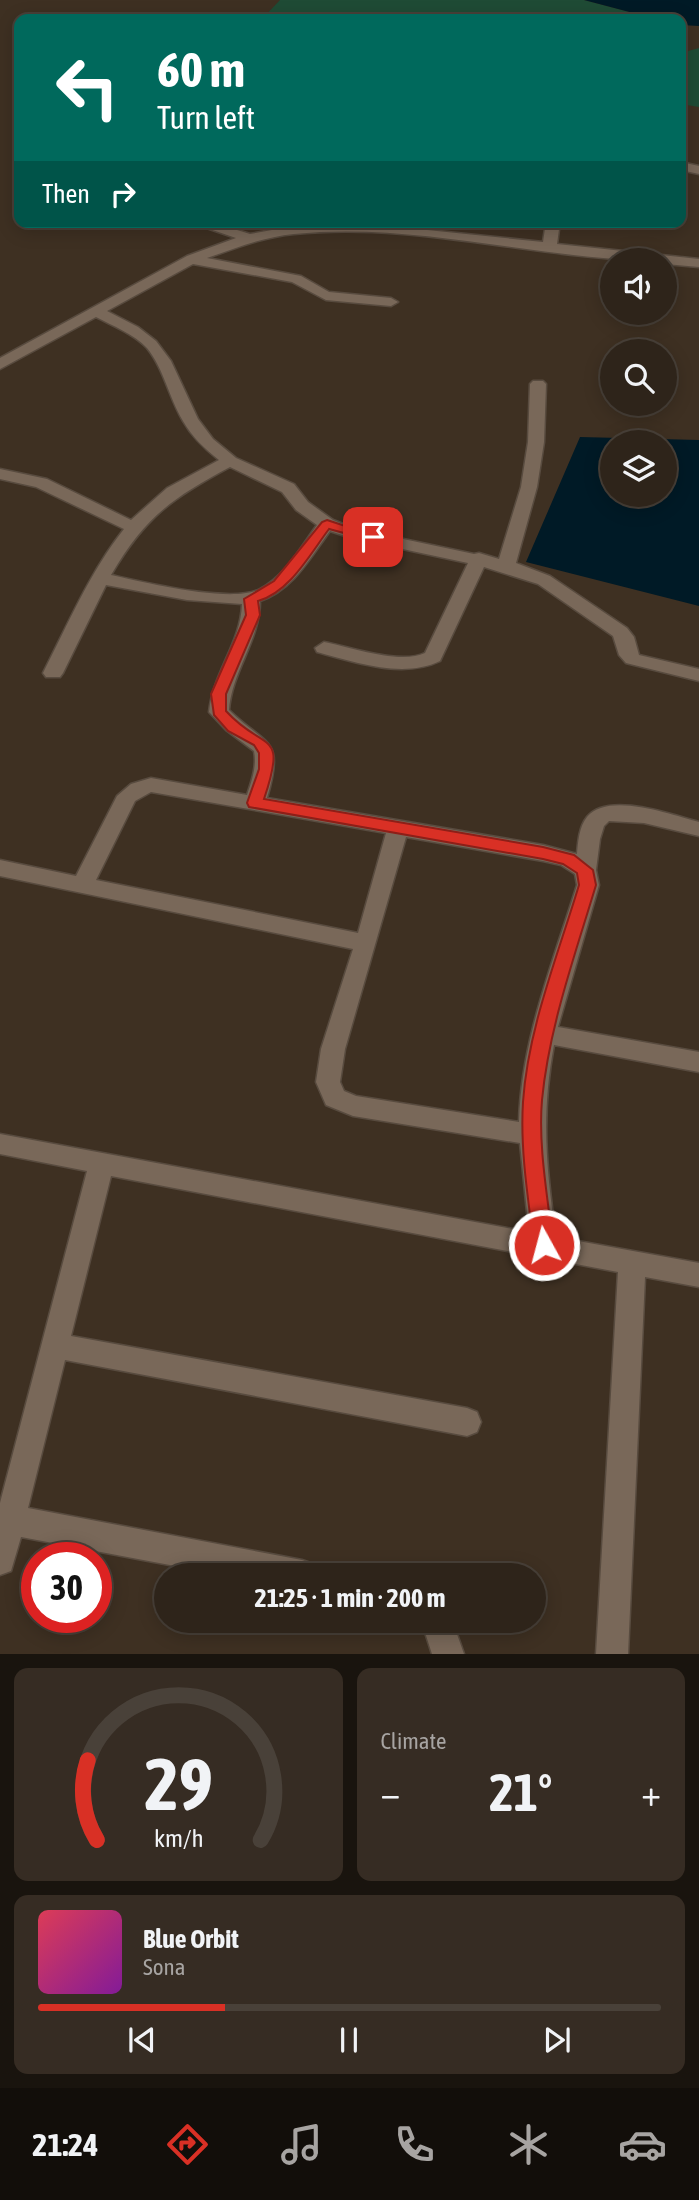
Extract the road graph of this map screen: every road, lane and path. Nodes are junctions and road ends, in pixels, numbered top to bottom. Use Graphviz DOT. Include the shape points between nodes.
graph roads {
  1 [pos="216,228"];
  2 [pos="552,228"];
  3 [pos="249,238"];
  4 [pos="549,248"];
  5 [pos="192,259"];
  6 [pos="699,263"];
  7 [pos="391,302"];
  8 [pos="97,312"];
  9 [pos="0,364"];
  10 [pos="538,384"];
  11 [pos="230,461"];
  12 [pos="0,474"];
  13 [pos="327,524"];
  14 [pos="134,527"];
  15 [pos="479,558"];
  16 [pos="506,566"];
  17 [pos="102,579"];
  18 [pos="251,599"];
  19 [pos="324,648"];
  20 [pos="53,673"];
  21 [pos="699,675"];
  22 [pos="255,803"];
  23 [pos="398,827"];
  24 [pos="699,829"];
  25 [pos="0,869"];
  26 [pos="585,870"];
  27 [pos="82,886"];
  28 [pos="366,943"];
  29 [pos="544,1034"];
  30 [pos="699,1062"];
  31 [pos="534,1135"];
  32 [pos="0,1144"];
  33 [pos="102,1163"];
  34 [pos="544,1245"];
  35 [pos="632,1262"];
  36 [pos="699,1275"];
  37 [pos="56,1346"];
  38 [pos="467,1422"];
  39 [pos="12,1520"];
  40 [pos="0,1560"];
  41 [pos="239,1563"];
  42 [pos="442,1633"];
  43 [pos="448,1654"];
  44 [pos="612,1654"];
  1 -- 3 [label="street"];
  2 -- 4 [label="street"];
  3 -- 4 [label="street" via="294,230 369,229"];
  3 -- 5 [label="street"];
  4 -- 6 [label="street"];
  5 -- 7 [label="street" via="296,279 326,296"];
  5 -- 8 [label="street"];
  8 -- 9 [label="street"];
  8 -- 11 [label="street" via="151,344 190,420"];
  10 -- 16 [label="street" via="529,487"];
  11 -- 13 [label="street" via="288,488 302,506"];
  11 -- 14 [label="street" via="158,502"];
  12 -- 14 [label="street" via="41,483"];
  13 -- 15 [label="street" via="351,533"];
  13 -- 18 [label="street" via="279,583"];
  14 -- 17 [label="street"];
  15 -- 16 [label="street"];
  15 -- 19 [label="street" via="428,662 409,664"];
  16 -- 21 [label="street" via="544,580 620,632 633,659"];
  17 -- 18 [label="street"];
  17 -- 20 [label="street"];
  18 -- 22 [label="street" via="253,615 219,694 219,712 267,753 267,769"];
  22 -- 23 [label="street"];
  22 -- 27 [label="street" via="151,785 138,789 127,796"];
  23 -- 26 [label="street" via="543,853 568,859"];
  23 -- 28 [label="street"];
  24 -- 26 [label="street" via="617,811 603,814 594,823"];
  25 -- 27 [label="street"];
  26 -- 29 [label="street" via="588,885"];
  27 -- 28 [label="street"];
  28 -- 31 [label="street" via="333,1049 328,1082 335,1098 353,1106"];
  29 -- 30 [label="street"];
  29 -- 31 [label="street" via="533,1101"];
  31 -- 34 [label="street"];
  32 -- 33 [label="street"];
  33 -- 34 [label="street"];
  33 -- 37 [label="street"];
  34 -- 35 [label="street"];
  35 -- 36 [label="street"];
  35 -- 44 [label="street"];
  37 -- 38 [label="street"];
  37 -- 39 [label="street"];
  39 -- 40 [label="street"];
  39 -- 41 [label="street"];
  42 -- 43 [label="street"];
}
